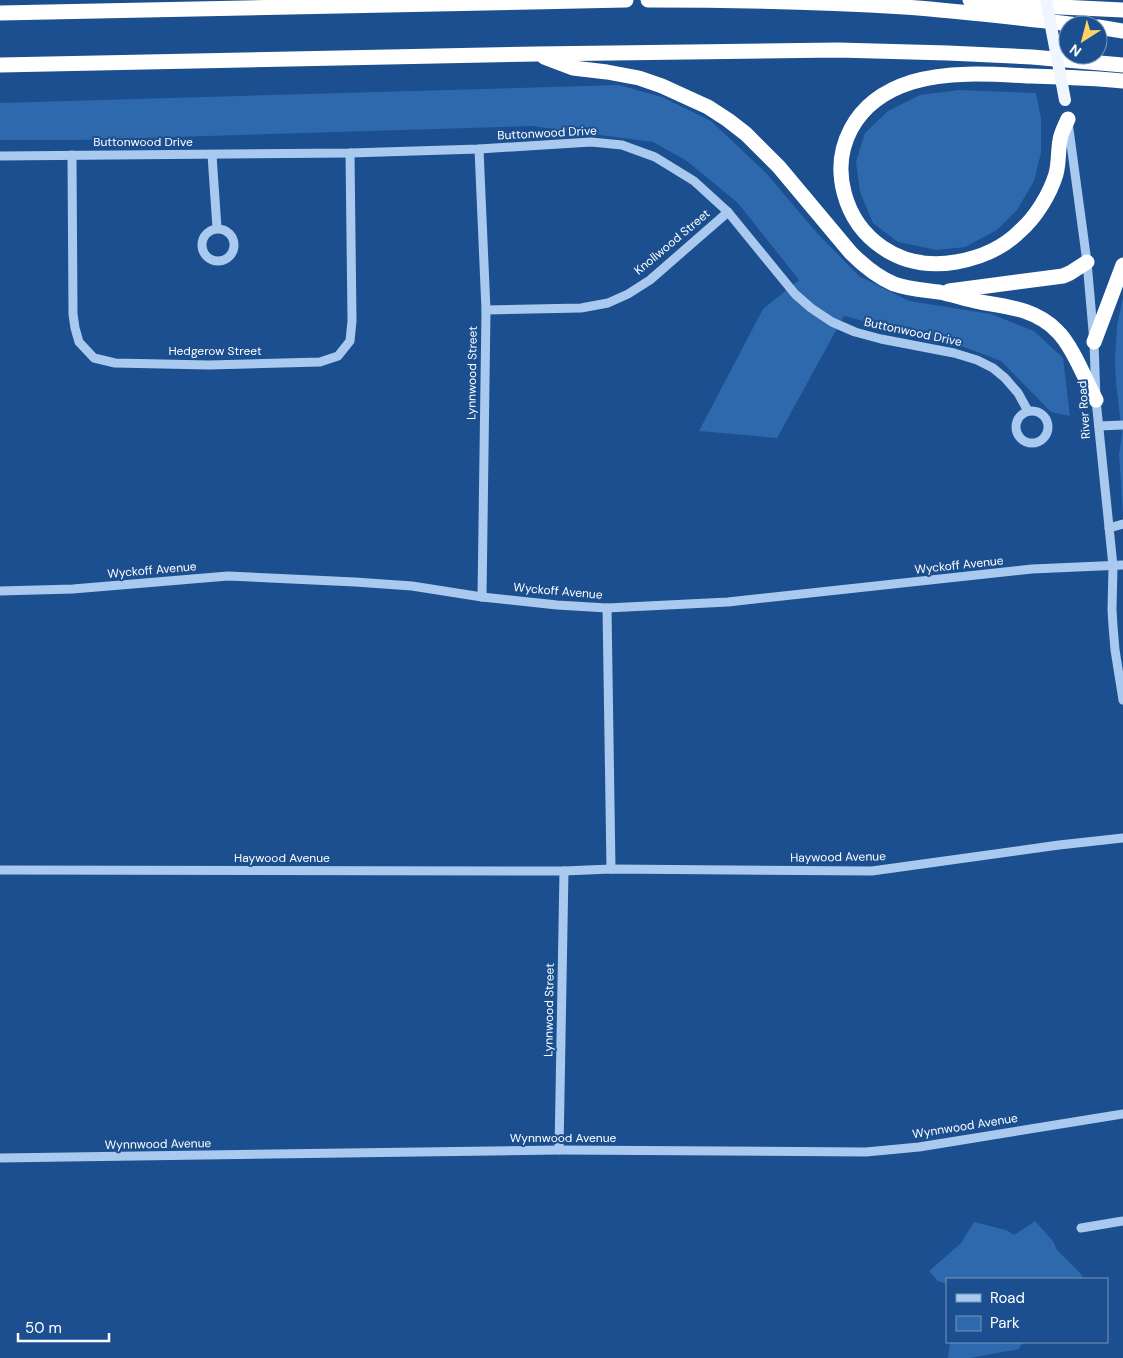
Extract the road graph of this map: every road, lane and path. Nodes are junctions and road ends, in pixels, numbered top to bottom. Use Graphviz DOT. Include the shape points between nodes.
graph roads {
  1 [pos="626,0"];
  2 [pos="648,0"];
  3 [pos="970,0"];
  4 [pos="1046,0"];
  5 [pos="205,4"];
  6 [pos="909,4"];
  7 [pos="1123,10"];
  8 [pos="0,12"];
  9 [pos="1058,23"];
  10 [pos="1108,29"];
  11 [pos="1123,31"];
  12 [pos="536,54"];
  13 [pos="0,65"];
  14 [pos="1123,65"];
  15 [pos="1123,81"];
  16 [pos="1065,100"];
  17 [pos="1068,119"];
  18 [pos="479,149"];
  19 [pos="350,153"];
  20 [pos="72,155"];
  21 [pos="212,155"];
  22 [pos="0,156"];
  23 [pos="728,212"];
  24 [pos="217,228"];
  25 [pos="1087,262"];
  26 [pos="1123,265"];
  27 [pos="940,292"];
  28 [pos="486,310"];
  29 [pos="1094,342"];
  30 [pos="1096,400"];
  31 [pos="1028,411"];
  32 [pos="1123,425"];
  33 [pos="1099,426"];
  34 [pos="1123,524"];
  35 [pos="1109,528"];
  36 [pos="1118,565"];
  37 [pos="0,591"];
  38 [pos="482,597"];
  39 [pos="607,608"];
  40 [pos="1123,700"];
  41 [pos="1123,838"];
  42 [pos="611,869"];
  43 [pos="0,870"];
  44 [pos="564,871"];
  45 [pos="1123,1114"];
  46 [pos="559,1150"];
  47 [pos="0,1158"];
  48 [pos="1123,1220"];
  49 [pos="1081,1228"];
  1 -- 5 [label="highway"];
  2 -- 6 [label="highway"];
  3 -- 7 [label="highway"];
  4 -- 16 [label="main road, bridge"];
  5 -- 8 [label="highway"];
  6 -- 9 [label="highway"];
  10 -- 11 [label="highway"];
  12 -- 13 [label="highway"];
  12 -- 14 [label="highway" via="838,50 1022,56"];
  12 -- 27 [label="highway" via="573,68 639,78 708,107 746,134 774,161 864,266 894,284"];
  15 -- 17 [label="highway" via="1004,74 952,75 895,88 863,112 843,147 840,163 845,199 863,229 890,252 927,264 968,260 1005,244 1034,216 1056,173 1060,139"];
  17 -- 25 [label="street, River Road"];
  18 -- 19 [label="street, Buttonwood Drive"];
  18 -- 23 [label="street, Buttonwood Drive" via="591,142 622,145 655,158 694,181"];
  18 -- 28 [label="street, Lynnwood Street"];
  19 -- 20 [label="street, Hedgerow Street" via="350,342 338,356 320,362 209,365 115,363 94,358 80,342 74,314"];
  19 -- 21 [label="street, Buttonwood Drive"];
  20 -- 21 [label="street, Buttonwood Drive"];
  20 -- 22 [label="street, Buttonwood Drive"];
  21 -- 24 [label="street"];
  23 -- 28 [label="street, Knollwood Street" via="650,280 628,294 581,308"];
  23 -- 31 [label="street, Buttonwood Drive" via="795,294 832,322 881,339 977,360 1005,378"];
  25 -- 27 [label="highway" via="1070,273 1052,278"];
  25 -- 29 [label="street, River Road"];
  26 -- 29 [label="highway"];
  27 -- 30 [label="highway" via="1018,308 1045,320 1068,345"];
  28 -- 38 [label="street, Lynnwood Street"];
  29 -- 30 [label="street, River Road"];
  30 -- 33 [label="street, River Road"];
  32 -- 33 [label="street"];
  33 -- 35 [label="street, River Road"];
  34 -- 35 [label="street"];
  35 -- 36 [label="street, River Road"];
  36 -- 39 [label="street, Wyckoff Avenue" via="1032,569 728,602"];
  36 -- 40 [label="street, River Road" via="1112,610"];
  37 -- 38 [label="street, Wyckoff Avenue" via="73,589 228,576 364,582"];
  38 -- 39 [label="street, Wyckoff Avenue"];
  39 -- 42 [label="street"];
  41 -- 42 [label="street, Haywood Avenue" via="872,871"];
  42 -- 44 [label="street, Haywood Avenue"];
  43 -- 44 [label="street, Haywood Avenue"];
  44 -- 46 [label="street, Lynnwood Street"];
  45 -- 46 [label="street, Wynnwood Avenue" via="918,1147 866,1152"];
  46 -- 47 [label="street, Wynnwood Avenue"];
  48 -- 49 [label="street"];
}
